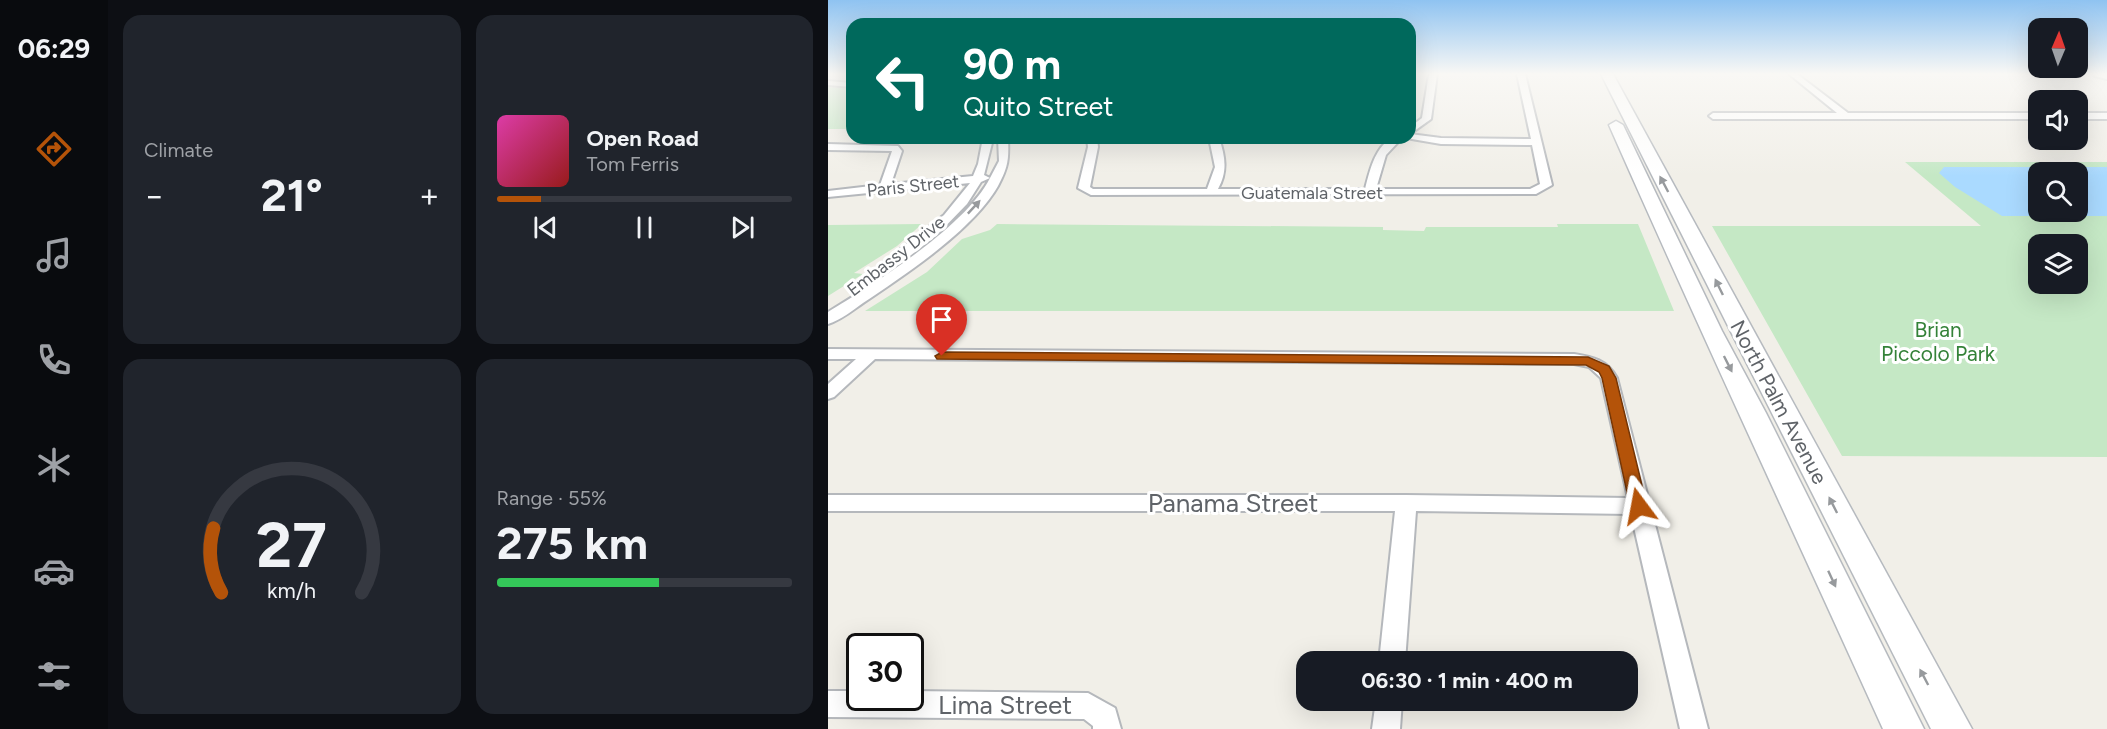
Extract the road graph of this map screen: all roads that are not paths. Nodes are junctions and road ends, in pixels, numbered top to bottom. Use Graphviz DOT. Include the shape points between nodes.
graph roads {
  1 [pos="1428,108"];
  2 [pos="1530,108"];
  3 [pos="1608,108"];
  4 [pos="1622,108"];
  5 [pos="1836,108"];
  6 [pos="1713,116"];
  7 [pos="1846,116"];
  8 [pos="2028,116"];
  9 [pos="2088,116"];
  10 [pos="2107,116"];
  11 [pos="1416,126"];
  12 [pos="1416,138"];
  13 [pos="1538,142"];
  14 [pos="987,144"];
  15 [pos="1004,144"];
  16 [pos="1093,144"];
  17 [pos="1215,144"];
  18 [pos="1387,144"];
  19 [pos="828,147"];
  20 [pos="998,177"];
  21 [pos="978,179"];
  22 [pos="884,189"];
  23 [pos="1370,192"];
  24 [pos="1210,193"];
  25 [pos="828,194"];
  26 [pos="1680,235"];
  27 [pos="828,308"];
  28 [pos="828,319"];
  29 [pos="828,354"];
  30 [pos="870,355"];
  31 [pos="828,393"];
  32 [pos="828,503"];
  33 [pos="1406,503"];
  34 [pos="1639,506"];
  35 [pos="1393,651"];
  36 [pos="828,704"];
  37 [pos="1388,711"];
  38 [pos="1106,723"];
  39 [pos="1386,729"];
  40 [pos="1694,729"];
  41 [pos="1904,729"];
  42 [pos="1952,729"];
  1 -- 11 [label="street" via="1426,119"];
  2 -- 13 [label="street"];
  3 -- 26 [label="main road, North Palm Avenue"];
  26 -- 4 [label="main road, North Palm Avenue, one-way"];
  5 -- 7 [label="street"];
  6 -- 7 [label="street"];
  7 -- 8 [label="street"];
  9 -- 10 [label="street"];
  12 -- 13 [label="street"];
  13 -- 23 [label="street, Guatemala Street" via="1546,185 1537,191"];
  14 -- 21 [label="street, Embassy Drive"];
  15 -- 20 [label="street, Embassy Drive" via="1007,156"];
  16 -- 24 [label="street, Guatemala Street" via="1086,190"];
  17 -- 24 [label="street" via="1219,181"];
  18 -- 23 [label="street" via="1380,152"];
  19 -- 22 [label="street" via="894,148 896,157"];
  20 -- 21 [label="street, Paris Street"];
  28 -- 20 [label="street, Embassy Drive, one-way" via="914,261 955,227"];
  21 -- 22 [label="street, Paris Street"];
  21 -- 27 [label="street, Embassy Drive" via="965,199 934,230"];
  22 -- 25 [label="street, Paris Street"];
  23 -- 24 [label="street, Guatemala Street"];
  26 -- 41 [label="main road, North Palm Avenue, one-way" via="1711,331"];
  42 -- 26 [label="main road, North Palm Avenue, one-way"];
  29 -- 30 [label="street"];
  30 -- 31 [label="street"];
  30 -- 34 [label="street" via="1574,359 1598,365 1609,378"];
  32 -- 33 [label="street, Panama Street"];
  33 -- 34 [label="street, Panama Street"];
  33 -- 35 [label="street"];
  34 -- 40 [label="street"];
  36 -- 38 [label="street, Lima Street" via="1088,706"];
  37 -- 39 [label="street"];
}
